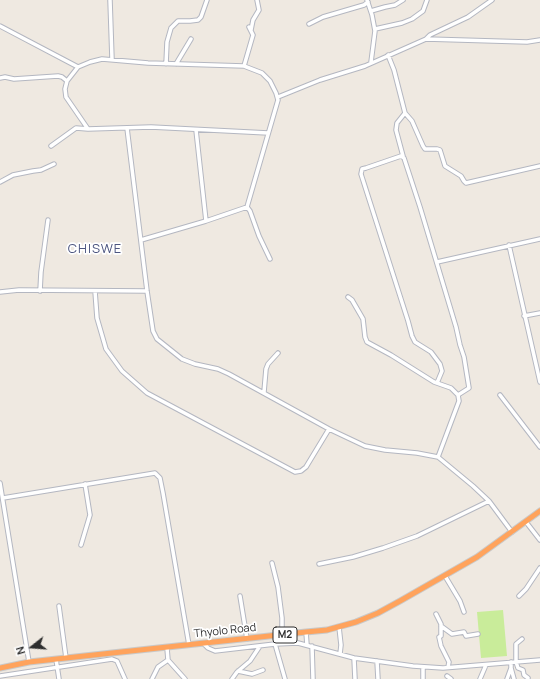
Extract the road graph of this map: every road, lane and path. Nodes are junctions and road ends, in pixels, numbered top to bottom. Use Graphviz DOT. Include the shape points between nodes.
graph roads {
  1 [pos="110,0"];
  2 [pos="207,0"];
  3 [pos="257,0"];
  4 [pos="403,0"];
  5 [pos="427,0"];
  6 [pos="492,0"];
  7 [pos="367,1"];
  8 [pos="371,11"];
  9 [pos="309,24"];
  10 [pos="0,26"];
  11 [pos="375,29"];
  12 [pos="191,39"];
  13 [pos="426,39"];
  14 [pos="540,40"];
  15 [pos="388,55"];
  16 [pos="112,59"];
  17 [pos="371,62"];
  18 [pos="166,64"];
  19 [pos="176,64"];
  20 [pos="244,66"];
  21 [pos="78,68"];
  22 [pos="0,78"];
  23 [pos="67,81"];
  24 [pos="278,97"];
  25 [pos="405,113"];
  26 [pos="88,128"];
  27 [pos="127,128"];
  28 [pos="196,130"];
  29 [pos="268,133"];
  30 [pos="51,146"];
  31 [pos="403,156"];
  32 [pos="54,164"];
  33 [pos="540,166"];
  34 [pos="0,182"];
  35 [pos="247,207"];
  36 [pos="48,220"];
  37 [pos="206,221"];
  38 [pos="540,239"];
  39 [pos="141,240"];
  40 [pos="509,245"];
  41 [pos="270,259"];
  42 [pos="437,262"];
  43 [pos="40,291"];
  44 [pos="95,291"];
  45 [pos="147,291"];
  46 [pos="0,292"];
  47 [pos="348,297"];
  48 [pos="540,313"];
  49 [pos="524,316"];
  50 [pos="278,353"];
  51 [pos="540,382"];
  52 [pos="437,383"];
  53 [pos="264,392"];
  54 [pos="458,395"];
  55 [pos="500,395"];
  56 [pos="330,429"];
  57 [pos="540,447"];
  58 [pos="438,457"];
  59 [pos="0,484"];
  60 [pos="86,484"];
  61 [pos="3,498"];
  62 [pos="489,501"];
  63 [pos="540,511"];
  64 [pos="526,522"];
  65 [pos="512,532"];
  66 [pos="540,540"];
  67 [pos="81,545"];
  68 [pos="272,563"];
  69 [pos="319,564"];
  70 [pos="540,568"];
  71 [pos="445,576"];
  72 [pos="240,596"];
  73 [pos="519,596"];
  74 [pos="59,606"];
  75 [pos="464,612"];
  76 [pos="436,614"];
  77 [pos="441,626"];
  78 [pos="340,627"];
  79 [pos="306,632"];
  80 [pos="478,634"];
  81 [pos="282,635"];
  82 [pos="247,639"];
  83 [pos="522,639"];
  84 [pos="204,644"];
  85 [pos="275,644"];
  86 [pos="189,645"];
  87 [pos="307,645"];
  88 [pos="260,646"];
  89 [pos="312,646"];
  90 [pos="167,648"];
  91 [pos="340,654"];
  92 [pos="99,657"];
  93 [pos="69,658"];
  94 [pos="354,658"];
  95 [pos="56,659"];
  96 [pos="168,660"];
  97 [pos="540,660"];
  98 [pos="377,661"];
  99 [pos="29,662"];
  100 [pos="511,662"];
  101 [pos="516,662"];
  102 [pos="73,664"];
  103 [pos="486,665"];
  104 [pos="58,666"];
  105 [pos="423,667"];
  106 [pos="448,667"];
  107 [pos="0,668"];
  108 [pos="511,668"];
  109 [pos="263,670"];
  110 [pos="238,671"];
  111 [pos="0,676"];
  112 [pos="447,676"];
  113 [pos="528,678"];
  114 [pos="59,679"];
  115 [pos="125,679"];
  116 [pos="152,679"];
  117 [pos="185,679"];
  118 [pos="232,679"];
  119 [pos="285,679"];
  120 [pos="313,679"];
  121 [pos="354,679"];
  122 [pos="378,679"];
  123 [pos="423,679"];
  124 [pos="451,679"];
  125 [pos="480,679"];
  126 [pos="507,679"];
  127 [pos="514,679"];
  1 -- 16 [label="street"];
  2 -- 18 [label="street" via="198,20 178,21 171,28 167,42"];
  3 -- 20 [label="street" via="259,10 250,28 253,35"];
  4 -- 8 [label="street" via="395,5"];
  5 -- 11 [label="street" via="423,11 412,19"];
  6 -- 13 [label="street" via="468,17"];
  7 -- 8 [label="street"];
  7 -- 9 [label="street" via="364,6 323,16"];
  8 -- 11 [label="street"];
  10 -- 21 [label="street"];
  11 -- 17 [label="street"];
  12 -- 19 [label="street"];
  13 -- 14 [label="street" via="527,42"];
  13 -- 15 [label="street"];
  15 -- 17 [label="street"];
  15 -- 25 [label="street"];
  16 -- 18 [label="street"];
  16 -- 21 [label="street" via="96,60"];
  17 -- 24 [label="street"];
  18 -- 19 [label="street"];
  19 -- 20 [label="street"];
  20 -- 24 [label="street" via="267,76"];
  21 -- 23 [label="street"];
  22 -- 23 [label="street" via="58,76"];
  23 -- 26 [label="street" via="65,94"];
  24 -- 29 [label="street"];
  25 -- 31 [label="street" via="397,123 396,130"];
  25 -- 33 [label="street" via="412,121 425,149 440,150 446,167 461,176 466,183"];
  26 -- 27 [label="street"];
  26 -- 30 [label="street" via="76,128"];
  27 -- 28 [label="street"];
  27 -- 39 [label="street"];
  28 -- 29 [label="street"];
  28 -- 37 [label="street"];
  29 -- 35 [label="street"];
  31 -- 42 [label="street"];
  31 -- 52 [label="street" via="362,169 361,174 412,336 415,342 431,352 440,364 442,371"];
  32 -- 34 [label="street" via="41,170 14,175"];
  35 -- 37 [label="street"];
  35 -- 41 [label="street"];
  36 -- 43 [label="street"];
  37 -- 39 [label="street"];
  38 -- 40 [label="street"];
  39 -- 45 [label="street"];
  40 -- 42 [label="street"];
  40 -- 49 [label="street"];
  42 -- 54 [label="street" via="464,357 468,388"];
  43 -- 44 [label="street"];
  43 -- 46 [label="street"];
  44 -- 45 [label="street"];
  44 -- 56 [label="street" via="97,318 106,348 122,371 147,393 295,472 306,467"];
  45 -- 53 [label="street" via="153,331 166,347 182,359 218,369"];
  47 -- 52 [label="street" via="363,319 367,342"];
  48 -- 49 [label="street"];
  49 -- 51 [label="street"];
  50 -- 53 [label="street" via="266,368"];
  52 -- 54 [label="street" via="451,388"];
  53 -- 56 [label="street"];
  54 -- 58 [label="street" via="459,401"];
  55 -- 57 [label="street"];
  56 -- 58 [label="street" via="372,448"];
  58 -- 62 [label="street"];
  59 -- 61 [label="street"];
  60 -- 61 [label="street"];
  60 -- 67 [label="street" via="90,515"];
  60 -- 86 [label="street" via="153,472 160,478"];
  61 -- 99 [label="street"];
  62 -- 65 [label="street"];
  62 -- 69 [label="street" via="440,526 403,541 353,557"];
  63 -- 64 [label="highway, Thyolo Road / M2"];
  64 -- 65 [label="highway, Thyolo Road / M2"];
  64 -- 66 [label="street"];
  65 -- 71 [label="highway, Thyolo Road / M2"];
  68 -- 81 [label="street" via="278,587"];
  70 -- 73 [label="street"];
  71 -- 75 [label="street"];
  71 -- 78 [label="highway, Thyolo Road / M2" via="378,613"];
  72 -- 82 [label="street"];
  74 -- 93 [label="street"];
  76 -- 77 [label="street"];
  77 -- 80 [label="street" via="452,634"];
  77 -- 106 [label="street" via="439,637"];
  78 -- 79 [label="highway, Thyolo Road / M2"];
  78 -- 91 [label="street"];
  79 -- 81 [label="highway, Thyolo Road / M2"];
  79 -- 87 [label="street"];
  81 -- 82 [label="highway, Thyolo Road / M2"];
  82 -- 84 [label="highway, Thyolo Road / M2"];
  83 -- 101 [label="street" via="516,644"];
  84 -- 86 [label="highway, Thyolo Road / M2"];
  84 -- 88 [label="street" via="215,651"];
  85 -- 87 [label="street"];
  85 -- 88 [label="street"];
  85 -- 119 [label="street"];
  86 -- 90 [label="highway, Thyolo Road / M2"];
  87 -- 89 [label="street"];
  88 -- 110 [label="street" via="250,661"];
  89 -- 91 [label="street"];
  89 -- 120 [label="street"];
  90 -- 92 [label="highway, Thyolo Road / M2"];
  90 -- 96 [label="street"];
  91 -- 94 [label="street"];
  92 -- 93 [label="highway, Thyolo Road / M2"];
  92 -- 102 [label="street"];
  92 -- 115 [label="street" via="117,661"];
  93 -- 95 [label="highway, Thyolo Road / M2"];
  93 -- 102 [label="street"];
  94 -- 98 [label="street"];
  94 -- 121 [label="street"];
  95 -- 99 [label="highway, Thyolo Road / M2"];
  95 -- 104 [label="street"];
  96 -- 116 [label="street" via="158,667"];
  96 -- 117 [label="street"];
  97 -- 101 [label="street"];
  98 -- 105 [label="street"];
  98 -- 122 [label="street"];
  99 -- 107 [label="highway, Thyolo Road / M2"];
  100 -- 101 [label="street"];
  100 -- 103 [label="street"];
  100 -- 108 [label="street"];
  101 -- 113 [label="street"];
  102 -- 104 [label="street"];
  103 -- 106 [label="street"];
  103 -- 125 [label="street"];
  104 -- 111 [label="street"];
  104 -- 114 [label="street"];
  105 -- 106 [label="street"];
  105 -- 123 [label="street"];
  108 -- 126 [label="street"];
  108 -- 127 [label="street"];
  109 -- 110 [label="street" via="252,674"];
  110 -- 118 [label="street"];
  112 -- 124 [label="street"];
}
